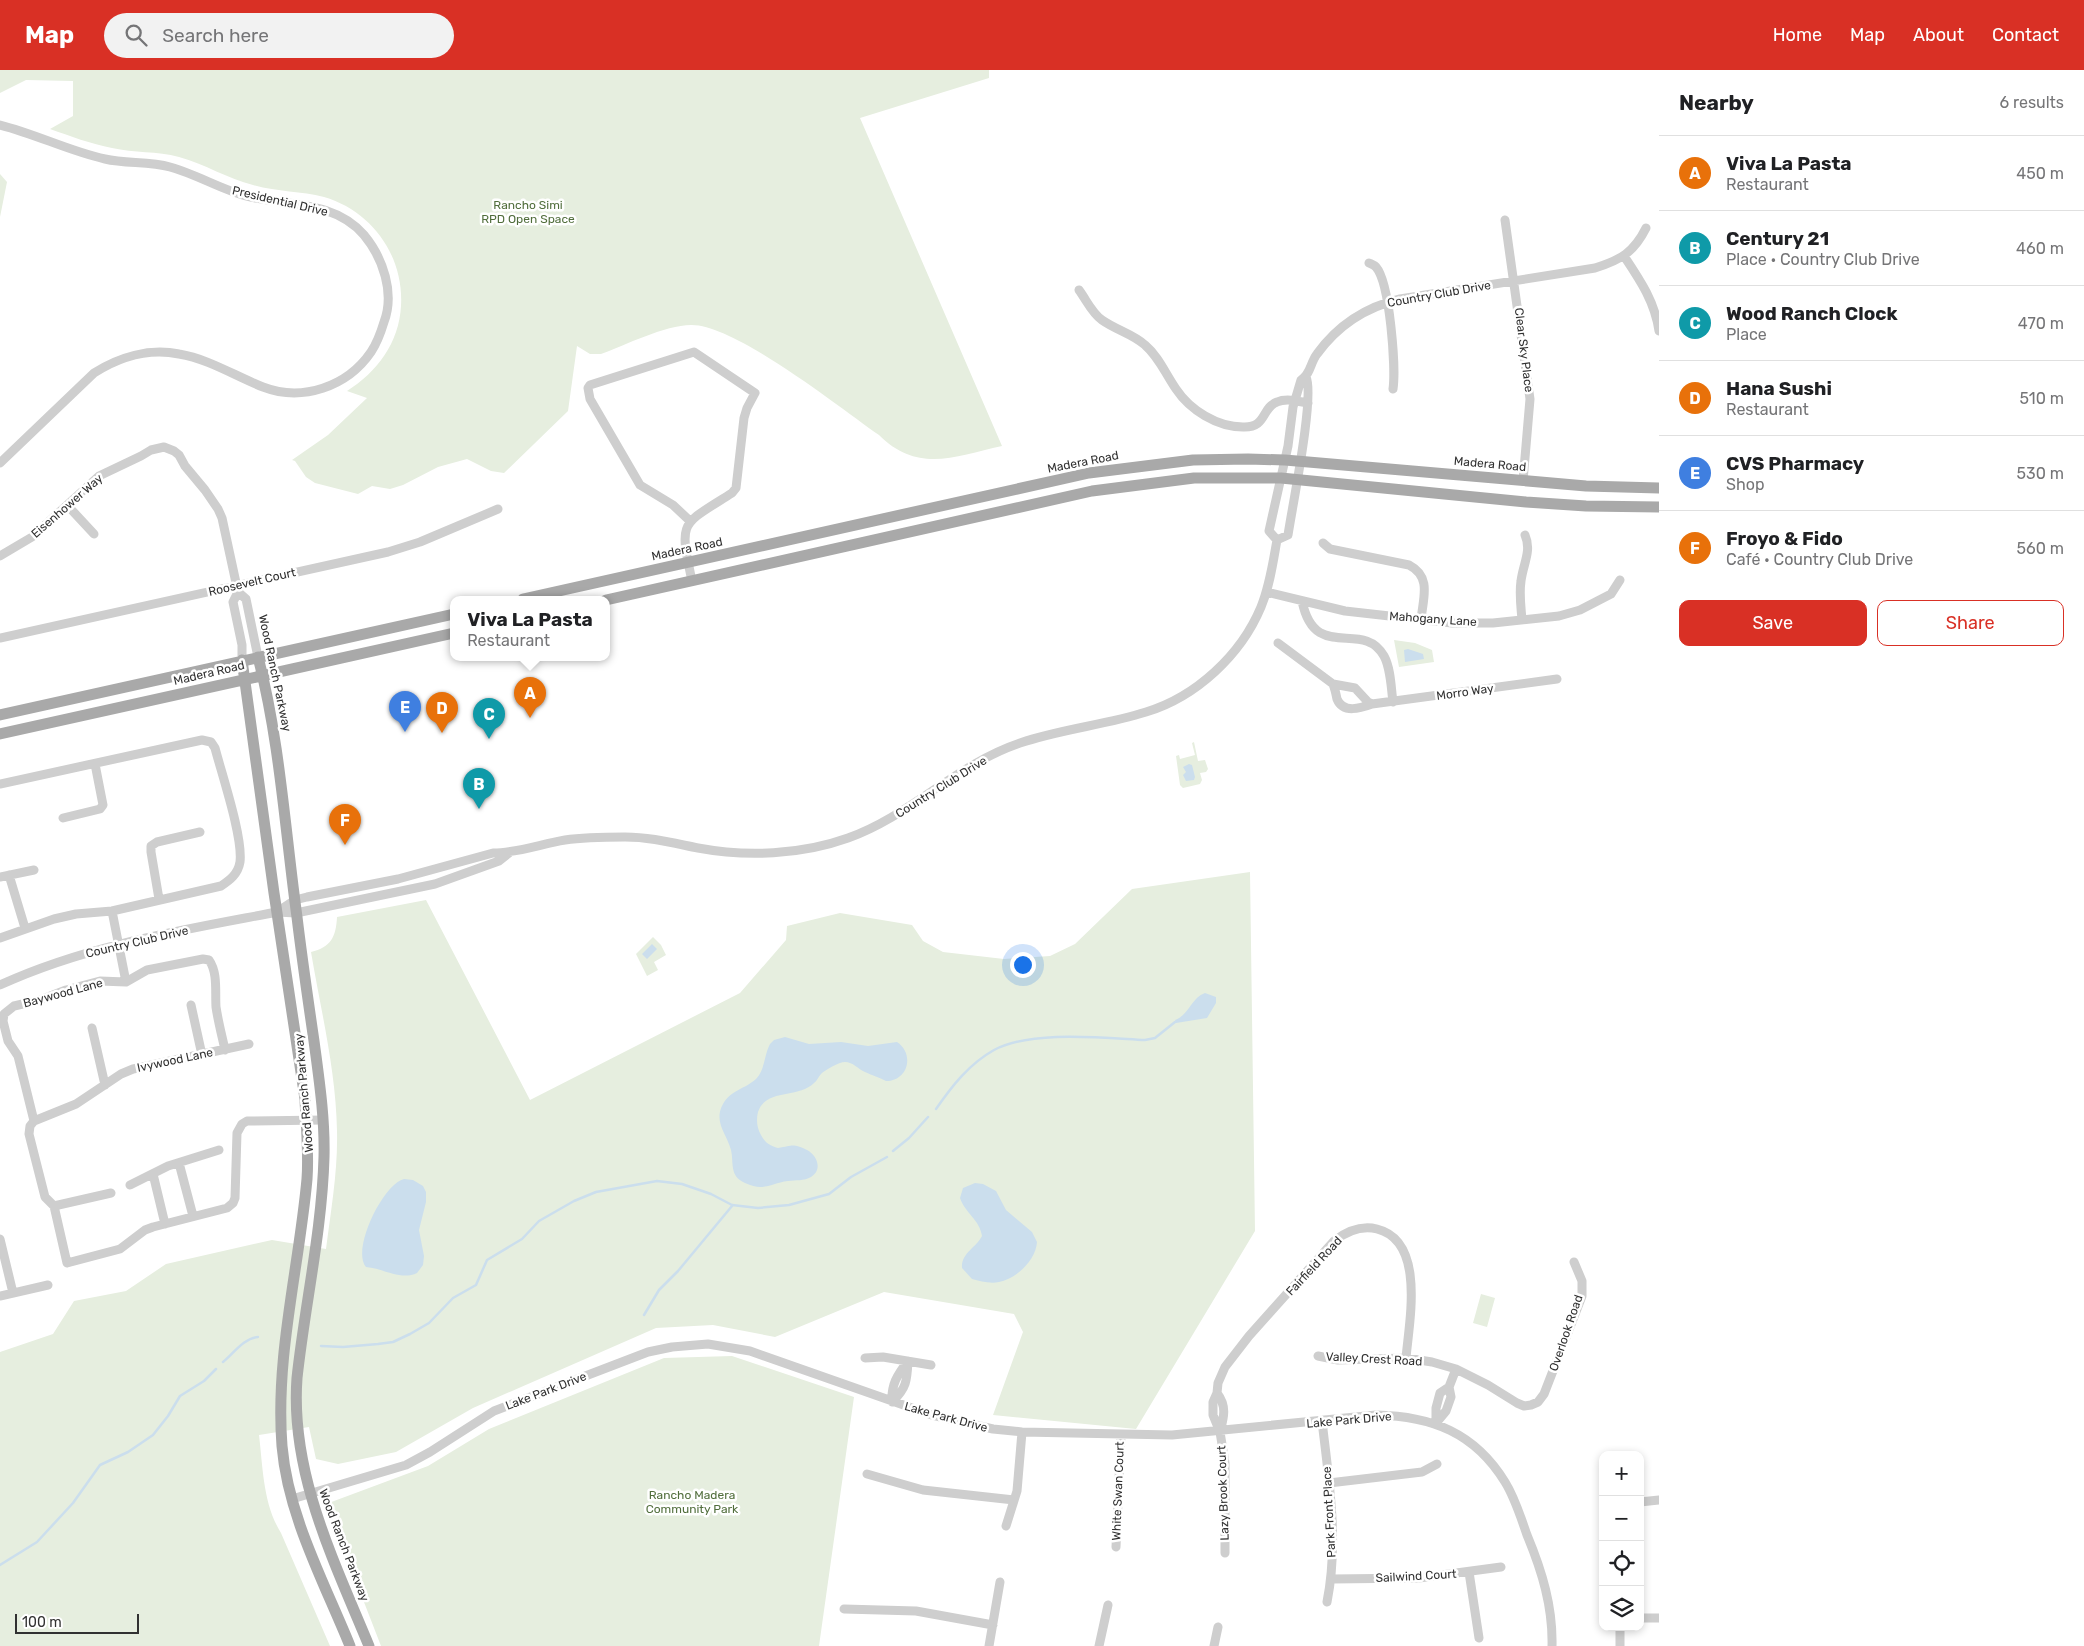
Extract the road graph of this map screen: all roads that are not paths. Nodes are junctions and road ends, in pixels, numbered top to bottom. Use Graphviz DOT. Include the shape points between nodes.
graph roads {
  1 [pos="0,125"];
  2 [pos="1505,220"];
  3 [pos="1646,228"];
  4 [pos="1624,256"];
  5 [pos="1369,263"];
  6 [pos="1515,281"];
  7 [pos="1080,290"];
  8 [pos="1388,302"];
  9 [pos="1659,331"];
  10 [pos="1306,377"];
  11 [pos="1393,389"];
  12 [pos="1294,401"];
  13 [pos="1308,402"];
  14 [pos="164,447"];
  15 [pos="1285,460"];
  16 [pos="1300,462"];
  17 [pos="0,463"];
  18 [pos="1281,478"];
  19 [pos="1297,480"];
  20 [pos="1524,481"];
  21 [pos="1659,488"];
  22 [pos="66,505"];
  23 [pos="1659,507"];
  24 [pos="498,509"];
  25 [pos="690,521"];
  26 [pos="94,534"];
  27 [pos="1525,535"];
  28 [pos="1277,540"];
  29 [pos="1323,543"];
  30 [pos="0,556"];
  31 [pos="688,564"];
  32 [pos="1620,580"];
  33 [pos="692,581"];
  34 [pos="238,589"];
  35 [pos="1266,592"];
  36 [pos="537,596"];
  37 [pos="610,599"];
  38 [pos="1302,601"];
  39 [pos="450,615"];
  40 [pos="1421,620"];
  41 [pos="1522,620"];
  42 [pos="450,634"];
  43 [pos="0,638"];
  44 [pos="1278,643"];
  45 [pos="258,656"];
  46 [pos="242,660"];
  47 [pos="263,676"];
  48 [pos="245,679"];
  49 [pos="1557,679"];
  50 [pos="1333,684"];
  51 [pos="1393,702"];
  52 [pos="1372,704"];
  53 [pos="0,715"];
  54 [pos="0,734"];
  55 [pos="95,764"];
  56 [pos="0,784"];
  57 [pos="63,818"];
  58 [pos="200,832"];
  59 [pos="509,853"];
  60 [pos="34,870"];
  61 [pos="5,876"];
  62 [pos="159,899"];
  63 [pos="295,900"];
  64 [pos="112,910"];
  65 [pos="277,912"];
  66 [pos="296,913"];
  67 [pos="25,928"];
  68 [pos="0,938"];
  69 [pos="119,945"];
  70 [pos="126,982"];
  71 [pos="0,985"];
  72 [pos="191,1005"];
  73 [pos="92,1028"];
  74 [pos="249,1044"];
  75 [pos="225,1050"];
  76 [pos="202,1055"];
  77 [pos="105,1085"];
  78 [pos="323,1120"];
  79 [pos="34,1121"];
  80 [pos="306,1121"];
  81 [pos="220,1150"];
  82 [pos="179,1163"];
  83 [pos="152,1174"];
  84 [pos="130,1185"];
  85 [pos="111,1193"];
  86 [pos="54,1206"];
  87 [pos="193,1216"];
  88 [pos="165,1224"];
  89 [pos="0,1239"];
  90 [pos="1574,1262"];
  91 [pos="48,1285"];
  92 [pos="12,1293"];
  93 [pos="0,1296"];
  94 [pos="1318,1356"];
  95 [pos="866,1358"];
  96 [pos="1406,1358"];
  97 [pos="908,1361"];
  98 [pos="931,1365"];
  99 [pos="1456,1369"];
  100 [pos="892,1402"];
  101 [pos="1538,1402"];
  102 [pos="1322,1421"];
  103 [pos="1436,1423"];
  104 [pos="1022,1432"];
  105 [pos="1220,1432"];
  106 [pos="1121,1435"];
  107 [pos="1437,1464"];
  108 [pos="867,1474"];
  109 [pos="1329,1483"];
  110 [pos="309,1492"];
  111 [pos="292,1499"];
  112 [pos="1014,1500"];
  113 [pos="1659,1500"];
  114 [pos="1644,1502"];
  115 [pos="1006,1526"];
  116 [pos="1116,1547"];
  117 [pos="1225,1553"];
  118 [pos="1501,1567"];
  119 [pos="1470,1572"];
  120 [pos="1332,1579"];
  121 [pos="1000,1582"];
  122 [pos="1327,1602"];
  123 [pos="1108,1605"];
  124 [pos="844,1608"];
  125 [pos="1644,1618"];
  126 [pos="1659,1618"];
  127 [pos="992,1625"];
  128 [pos="1218,1627"];
  129 [pos="1620,1631"];
  130 [pos="1479,1638"];
  131 [pos="350,1646"];
  132 [pos="369,1646"];
  133 [pos="988,1646"];
  134 [pos="1099,1646"];
  135 [pos="1214,1646"];
  136 [pos="1552,1646"];
  137 [pos="1620,1646"];
  1 -- 17 [label="street, Presidential Drive" via="101,158 163,165 244,196 311,206 338,216 362,232 379,257 388,300 386,317 372,351 351,373 327,387 301,393 263,387 178,353 145,353 127,357 94,374"];
  2 -- 6 [label="street, Clear Sky Place"];
  3 -- 4 [label="street"];
  4 -- 6 [label="street, Country Club Drive" via="1595,268"];
  4 -- 9 [label="street" via="1649,296"];
  5 -- 8 [label="street" via="1377,268"];
  6 -- 8 [label="street, Country Club Drive"];
  6 -- 20 [label="street, Clear Sky Place" via="1530,399"];
  7 -- 12 [label="street" via="1104,322 1133,336 1153,352 1182,398 1205,416 1229,425 1250,427 1258,424 1274,404"];
  8 -- 10 [label="street, Country Club Drive" via="1359,314 1336,332 1316,355"];
  8 -- 11 [label="street" via="1395,372"];
  10 -- 12 [label="street, Country Club Drive" via="1301,380"];
  10 -- 13 [label="street, Country Club Drive" via="1309,382"];
  12 -- 13 [label="street"];
  12 -- 15 [label="street, Country Club Drive"];
  13 -- 16 [label="street, Country Club Drive"];
  14 -- 22 [label="street, Eisenhower Way" via="109,470"];
  14 -- 34 [label="street, Wood Ranch Parkway" via="179,455 218,509"];
  15 -- 16 [label="main road, Madera Road"];
  15 -- 18 [label="street, Country Club Drive"];
  15 -- 31 [label="main road, Madera Road" via="1192,460 1089,474"];
  16 -- 19 [label="street, Country Club Drive"];
  16 -- 20 [label="main road, Madera Road"];
  18 -- 19 [label="main road"];
  18 -- 28 [label="street, Country Club Drive" via="1269,531"];
  18 -- 33 [label="main road" via="1194,478 1092,491"];
  19 -- 23 [label="main road" via="1526,502"];
  19 -- 28 [label="street, Country Club Drive" via="1288,535"];
  20 -- 21 [label="main road, Madera Road"];
  22 -- 26 [label="street"];
  22 -- 30 [label="street, Eisenhower Way" via="32,537"];
  24 -- 34 [label="street, Roosevelt Court" via="404,548"];
  25 -- 25 [label="street" via="673,505 640,485 590,399 588,388 694,352 755,393 744,418 736,488"];
  25 -- 31 [label="street" via="684,534"];
  27 -- 41 [label="street" via="1529,544 1521,579"];
  28 -- 35 [label="street, Country Club Drive"];
  29 -- 40 [label="street" via="1330,549 1409,565 1418,570 1424,583"];
  31 -- 33 [label="street"];
  31 -- 36 [label="main road, Madera Road"];
  32 -- 41 [label="street, Mahogany Lane" via="1611,594 1580,610"];
  33 -- 37 [label="main road"];
  34 -- 43 [label="street, Roosevelt Court"];
  34 -- 45 [label="street, Wood Ranch Parkway" via="246,598"];
  34 -- 46 [label="street, Wood Ranch Parkway" via="232,602 242,645"];
  35 -- 38 [label="street, Mahogany Lane"];
  35 -- 59 [label="street, Country Club Drive" via="1258,614 1240,644 1224,663 1187,693 1148,712 1044,736 997,752 893,817 846,839 798,850 747,853 656,839 590,837"];
  38 -- 40 [label="street, Mahogany Lane" via="1345,611"];
  38 -- 51 [label="street" via="1308,621 1317,631 1332,638 1361,639 1380,650 1388,668"];
  39 -- 45 [label="main road, Madera Road"];
  40 -- 41 [label="street, Mahogany Lane" via="1472,624"];
  42 -- 47 [label="main road, Madera Road"];
  44 -- 50 [label="street, Morro Way"];
  45 -- 46 [label="main road, Madera Road"];
  45 -- 47 [label="main road, Wood Ranch Parkway"];
  46 -- 48 [label="main road, Wood Ranch Parkway"];
  46 -- 53 [label="main road, Madera Road"];
  47 -- 48 [label="main road, Madera Road"];
  47 -- 63 [label="main road, Wood Ranch Parkway" via="284,798"];
  48 -- 54 [label="main road, Madera Road"];
  48 -- 65 [label="main road, Wood Ranch Parkway"];
  49 -- 51 [label="street, Morro Way"];
  50 -- 52 [label="street, Morro Way" via="1355,688"];
  50 -- 52 [label="street, Morro Way" via="1344,707 1354,709"];
  51 -- 52 [label="street, Morro Way"];
  55 -- 56 [label="street"];
  55 -- 57 [label="street" via="103,805 100,809"];
  55 -- 62 [label="street" via="202,740 211,742 216,748 237,833 240,853 237,872 221,886"];
  58 -- 62 [label="street" via="152,846"];
  59 -- 63 [label="street, Country Club Drive" via="493,853 398,879"];
  59 -- 66 [label="street, Country Club Drive" via="499,861 435,884"];
  60 -- 61 [label="street"];
  61 -- 67 [label="street"];
  62 -- 64 [label="street"];
  63 -- 65 [label="street, Country Club Drive"];
  63 -- 66 [label="main road, Wood Ranch Parkway"];
  64 -- 67 [label="street" via="76,914"];
  64 -- 69 [label="street"];
  65 -- 66 [label="street, Country Club Drive"];
  65 -- 69 [label="street, Country Club Drive"];
  65 -- 80 [label="main road, Wood Ranch Parkway"];
  66 -- 78 [label="main road, Wood Ranch Parkway"];
  67 -- 68 [label="street"];
  69 -- 70 [label="street"];
  69 -- 71 [label="street, Country Club Drive" via="55,963"];
  70 -- 75 [label="street" via="147,970 208,960 212,964 217,988 216,1006"];
  70 -- 79 [label="street, Baywood Lane" via="100,981 14,1006 4,1014 8,1041 18,1056"];
  72 -- 76 [label="street"];
  73 -- 77 [label="street"];
  74 -- 75 [label="street, Ivywood Lane"];
  75 -- 76 [label="street, Ivywood Lane"];
  76 -- 77 [label="street, Ivywood Lane" via="134,1069"];
  77 -- 79 [label="street, Ivywood Lane" via="76,1104"];
  78 -- 80 [label="street"];
  78 -- 110 [label="main road, Wood Ranch Parkway" via="322,1195 295,1401"];
  79 -- 86 [label="street" via="29,1134 45,1197"];
  80 -- 87 [label="street" via="247,1121 242,1124 237,1132 233,1203 227,1208"];
  80 -- 111 [label="main road, Wood Ranch Parkway" via="307,1177 280,1392 282,1448"];
  81 -- 82 [label="street"];
  82 -- 83 [label="street"];
  82 -- 87 [label="street"];
  83 -- 84 [label="street"];
  83 -- 88 [label="street"];
  85 -- 86 [label="street"];
  86 -- 88 [label="street" via="67,1262 120,1249 145,1230"];
  87 -- 88 [label="street"];
  89 -- 92 [label="street"];
  90 -- 101 [label="street, Overlook Road" via="1582,1281 1582,1296"];
  91 -- 92 [label="street"];
  92 -- 93 [label="street"];
  94 -- 96 [label="street, Valley Crest Road" via="1338,1360"];
  95 -- 97 [label="street"];
  96 -- 99 [label="street, Valley Crest Road"];
  96 -- 105 [label="street, Fairfield Road" via="1411,1288 1406,1254 1397,1240 1385,1232 1368,1228 1352,1230 1334,1241 1225,1367 1218,1383 1225,1414"];
  97 -- 98 [label="street"];
  97 -- 100 [label="street" via="907,1380 902,1393"];
  99 -- 101 [label="street, Valley Crest Road" via="1517,1403 1531,1405"];
  99 -- 103 [label="street" via="1449,1387 1440,1393"];
  100 -- 104 [label="street, Lake Park Drive" via="962,1423"];
  100 -- 110 [label="street, Lake Park Drive" via="750,1351 708,1344 672,1347 648,1352 494,1411 406,1465"];
  102 -- 103 [label="street, Lake Park Drive" via="1384,1415"];
  102 -- 105 [label="street, Lake Park Drive"];
  102 -- 109 [label="street, Park Front Place"];
  103 -- 136 [label="street, Lake Park Drive" via="1464,1438 1486,1457 1506,1484 1542,1573 1549,1600"];
  104 -- 106 [label="street, Lake Park Drive"];
  104 -- 112 [label="street"];
  105 -- 106 [label="street, Lake Park Drive" via="1172,1436"];
  105 -- 117 [label="street, Lazy Brook Court" via="1225,1472"];
  106 -- 116 [label="street, White Swan Court"];
  107 -- 109 [label="street" via="1422,1472"];
  108 -- 112 [label="street" via="924,1490"];
  109 -- 120 [label="street, Park Front Place"];
  110 -- 111 [label="street, Lake Park Drive"];
  110 -- 132 [label="main road, Wood Ranch Parkway"];
  111 -- 131 [label="main road, Wood Ranch Parkway"];
  112 -- 115 [label="street"];
  113 -- 114 [label="street"];
  118 -- 119 [label="street, Sailwind Court"];
  119 -- 120 [label="street, Sailwind Court" via="1419,1578"];
  119 -- 130 [label="street"];
  120 -- 122 [label="street, Park Front Place"];
  121 -- 127 [label="street"];
  123 -- 134 [label="street"];
  124 -- 127 [label="street" via="916,1611"];
  125 -- 126 [label="street"];
  127 -- 133 [label="street"];
  128 -- 135 [label="street"];
  129 -- 137 [label="street"];
}
